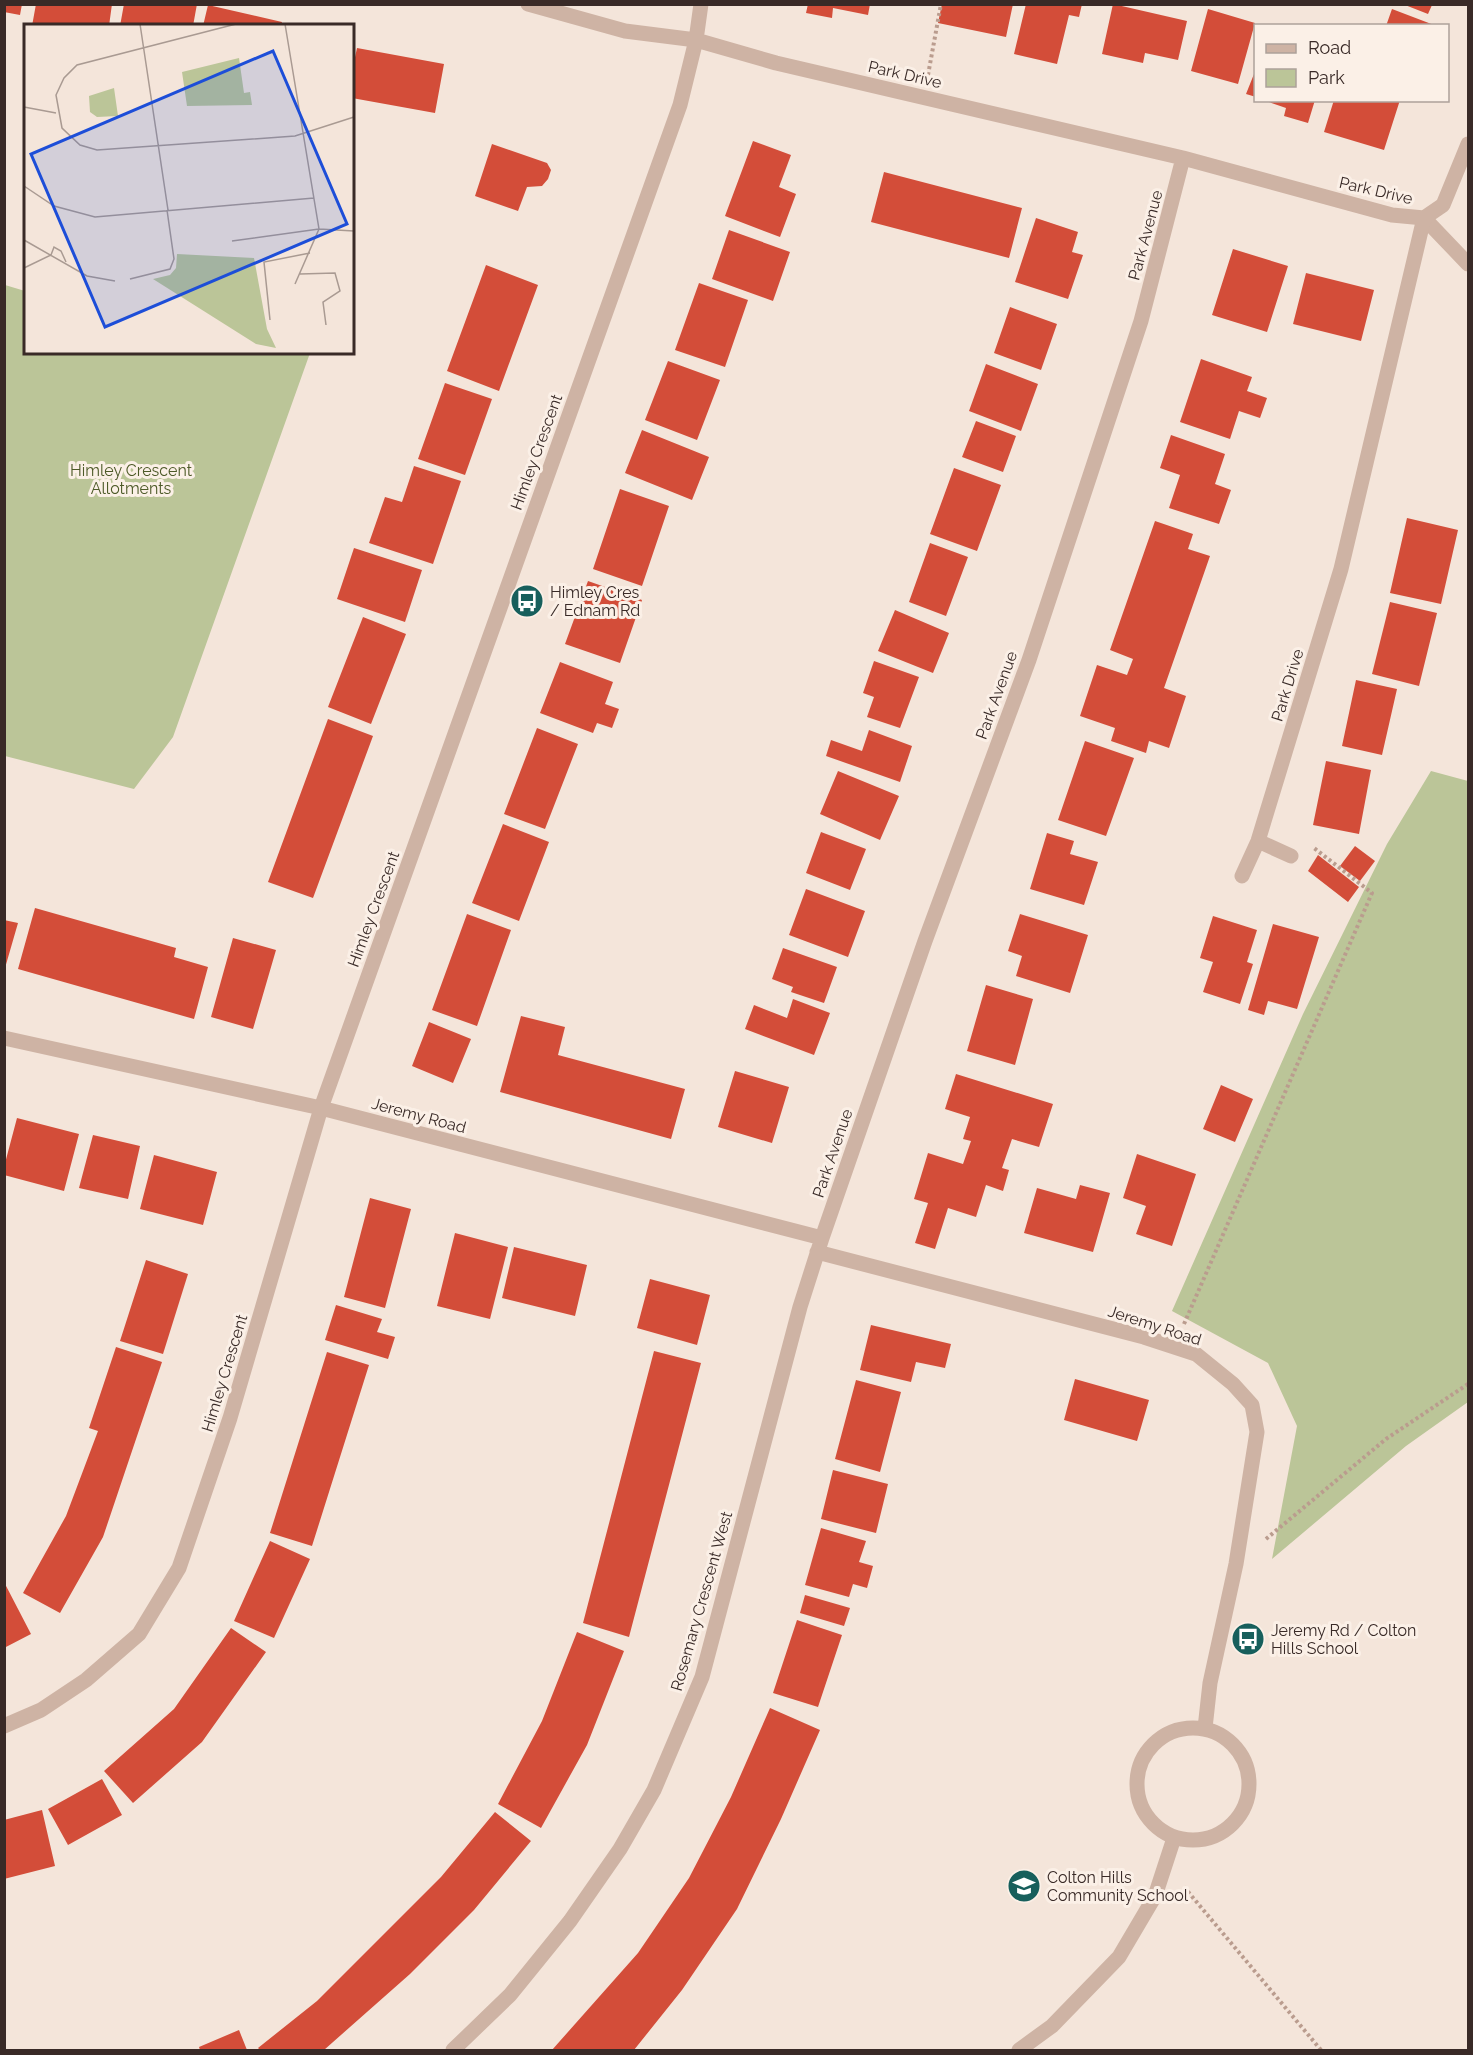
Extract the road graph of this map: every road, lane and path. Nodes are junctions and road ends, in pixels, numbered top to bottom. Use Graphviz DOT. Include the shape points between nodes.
graph roads {
  1 [pos="528,4"];
  2 [pos="701,4"];
  3 [pos="941,4"];
  4 [pos="696,40"];
  5 [pos="924,97"];
  6 [pos="1468,144"];
  7 [pos="1183,158"];
  8 [pos="1424,218"];
  9 [pos="1468,264"];
  10 [pos="1258,841"];
  11 [pos="1311,846"];
  12 [pos="1291,856"];
  13 [pos="1242,876"];
  14 [pos="4,1038"];
  15 [pos="321,1108"];
  16 [pos="820,1245"];
  17 [pos="1174,1347"];
  18 [pos="1468,1384"];
  19 [pos="1236,1564"];
  20 [pos="4,1726"];
  21 [pos="1205,1728"];
  22 [pos="1174,1838"];
  23 [pos="1166,1866"];
  24 [pos="453,2050"];
  25 [pos="1019,2050"];
  26 [pos="1321,2050"];
  1 -- 4 [label="street, Park Drive" via="625,31"];
  2 -- 4 [label="street, Himley Crescent"];
  3 -- 5 [label="path"];
  4 -- 5 [label="street, Park Drive"];
  4 -- 15 [label="street, Himley Crescent" via="676,117"];
  5 -- 7 [label="street, Park Drive"];
  6 -- 8 [label="street" via="1443,205"];
  7 -- 8 [label="street, Park Drive" via="1392,215"];
  7 -- 16 [label="street, Park Avenue" via="1141,321 1029,660 925,941"];
  8 -- 9 [label="street"];
  8 -- 10 [label="street, Park Drive" via="1341,569"];
  10 -- 12 [label="street"];
  10 -- 13 [label="street, Park Drive"];
  11 -- 17 [label="path" via="1372,893"];
  14 -- 15 [label="street, Jeremy Road"];
  15 -- 16 [label="street, Jeremy Road"];
  15 -- 20 [label="street, Himley Crescent" via="230,1418 178,1569 139,1634 86,1680 41,1710"];
  16 -- 17 [label="street, Jeremy Road"];
  16 -- 24 [label="street, Rosemary Crescent West" via="702,1677 654,1790 620,1849 570,1921 510,1995"];
  17 -- 19 [label="street, Jeremy Road" via="1196,1354 1252,1405 1257,1432"];
  18 -- 19 [label="path" via="1386,1439"];
  19 -- 21 [label="street, Jeremy Road" via="1209,1683"];
  21 -- 22 [label="street" via="1180,1729 1158,1739 1143,1758 1136,1781 1140,1805 1154,1826"];
  21 -- 22 [label="street" via="1223,1736 1239,1750 1248,1768 1250,1789 1244,1809 1232,1825 1215,1837 1195,1841"];
  22 -- 23 [label="street"];
  23 -- 25 [label="street" via="1155,1896 1119,1957 1052,2026"];
  23 -- 26 [label="path"];
}
